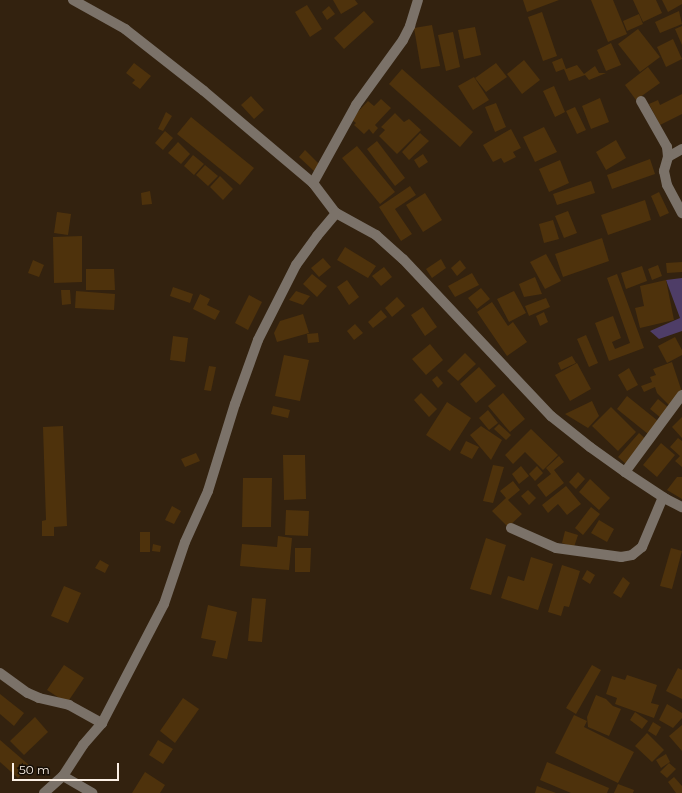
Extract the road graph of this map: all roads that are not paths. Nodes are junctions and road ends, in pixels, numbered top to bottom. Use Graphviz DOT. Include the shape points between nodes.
graph roads {
  1 [pos="73,0"];
  2 [pos="418,0"];
  3 [pos="641,101"];
  4 [pos="682,149"];
  5 [pos="668,157"];
  6 [pos="313,183"];
  7 [pos="336,213"];
  8 [pos="682,213"];
  9 [pos="682,395"];
  10 [pos="625,472"];
  11 [pos="663,497"];
  12 [pos="682,507"];
  13 [pos="511,528"];
  14 [pos="0,673"];
  15 [pos="102,723"];
  16 [pos="63,776"];
  17 [pos="44,793"];
  18 [pos="93,793"];
  1 -- 6 [label="street" via="126,29"];
  2 -- 6 [label="street" via="403,40 356,105"];
  3 -- 5 [label="street" via="667,147"];
  4 -- 5 [label="street"];
  5 -- 8 [label="street" via="664,171 667,185"];
  6 -- 7 [label="street"];
  7 -- 10 [label="street" via="376,235 403,259 551,416"];
  7 -- 15 [label="street" via="296,265 258,340 208,491 185,542 164,604"];
  9 -- 10 [label="street"];
  10 -- 11 [label="street"];
  11 -- 12 [label="street"];
  11 -- 13 [label="street" via="642,547 632,556 621,557 556,548"];
  14 -- 15 [label="street" via="28,693 69,705"];
  15 -- 16 [label="street" via="83,744"];
  16 -- 17 [label="street"];
  16 -- 18 [label="street"];
}
